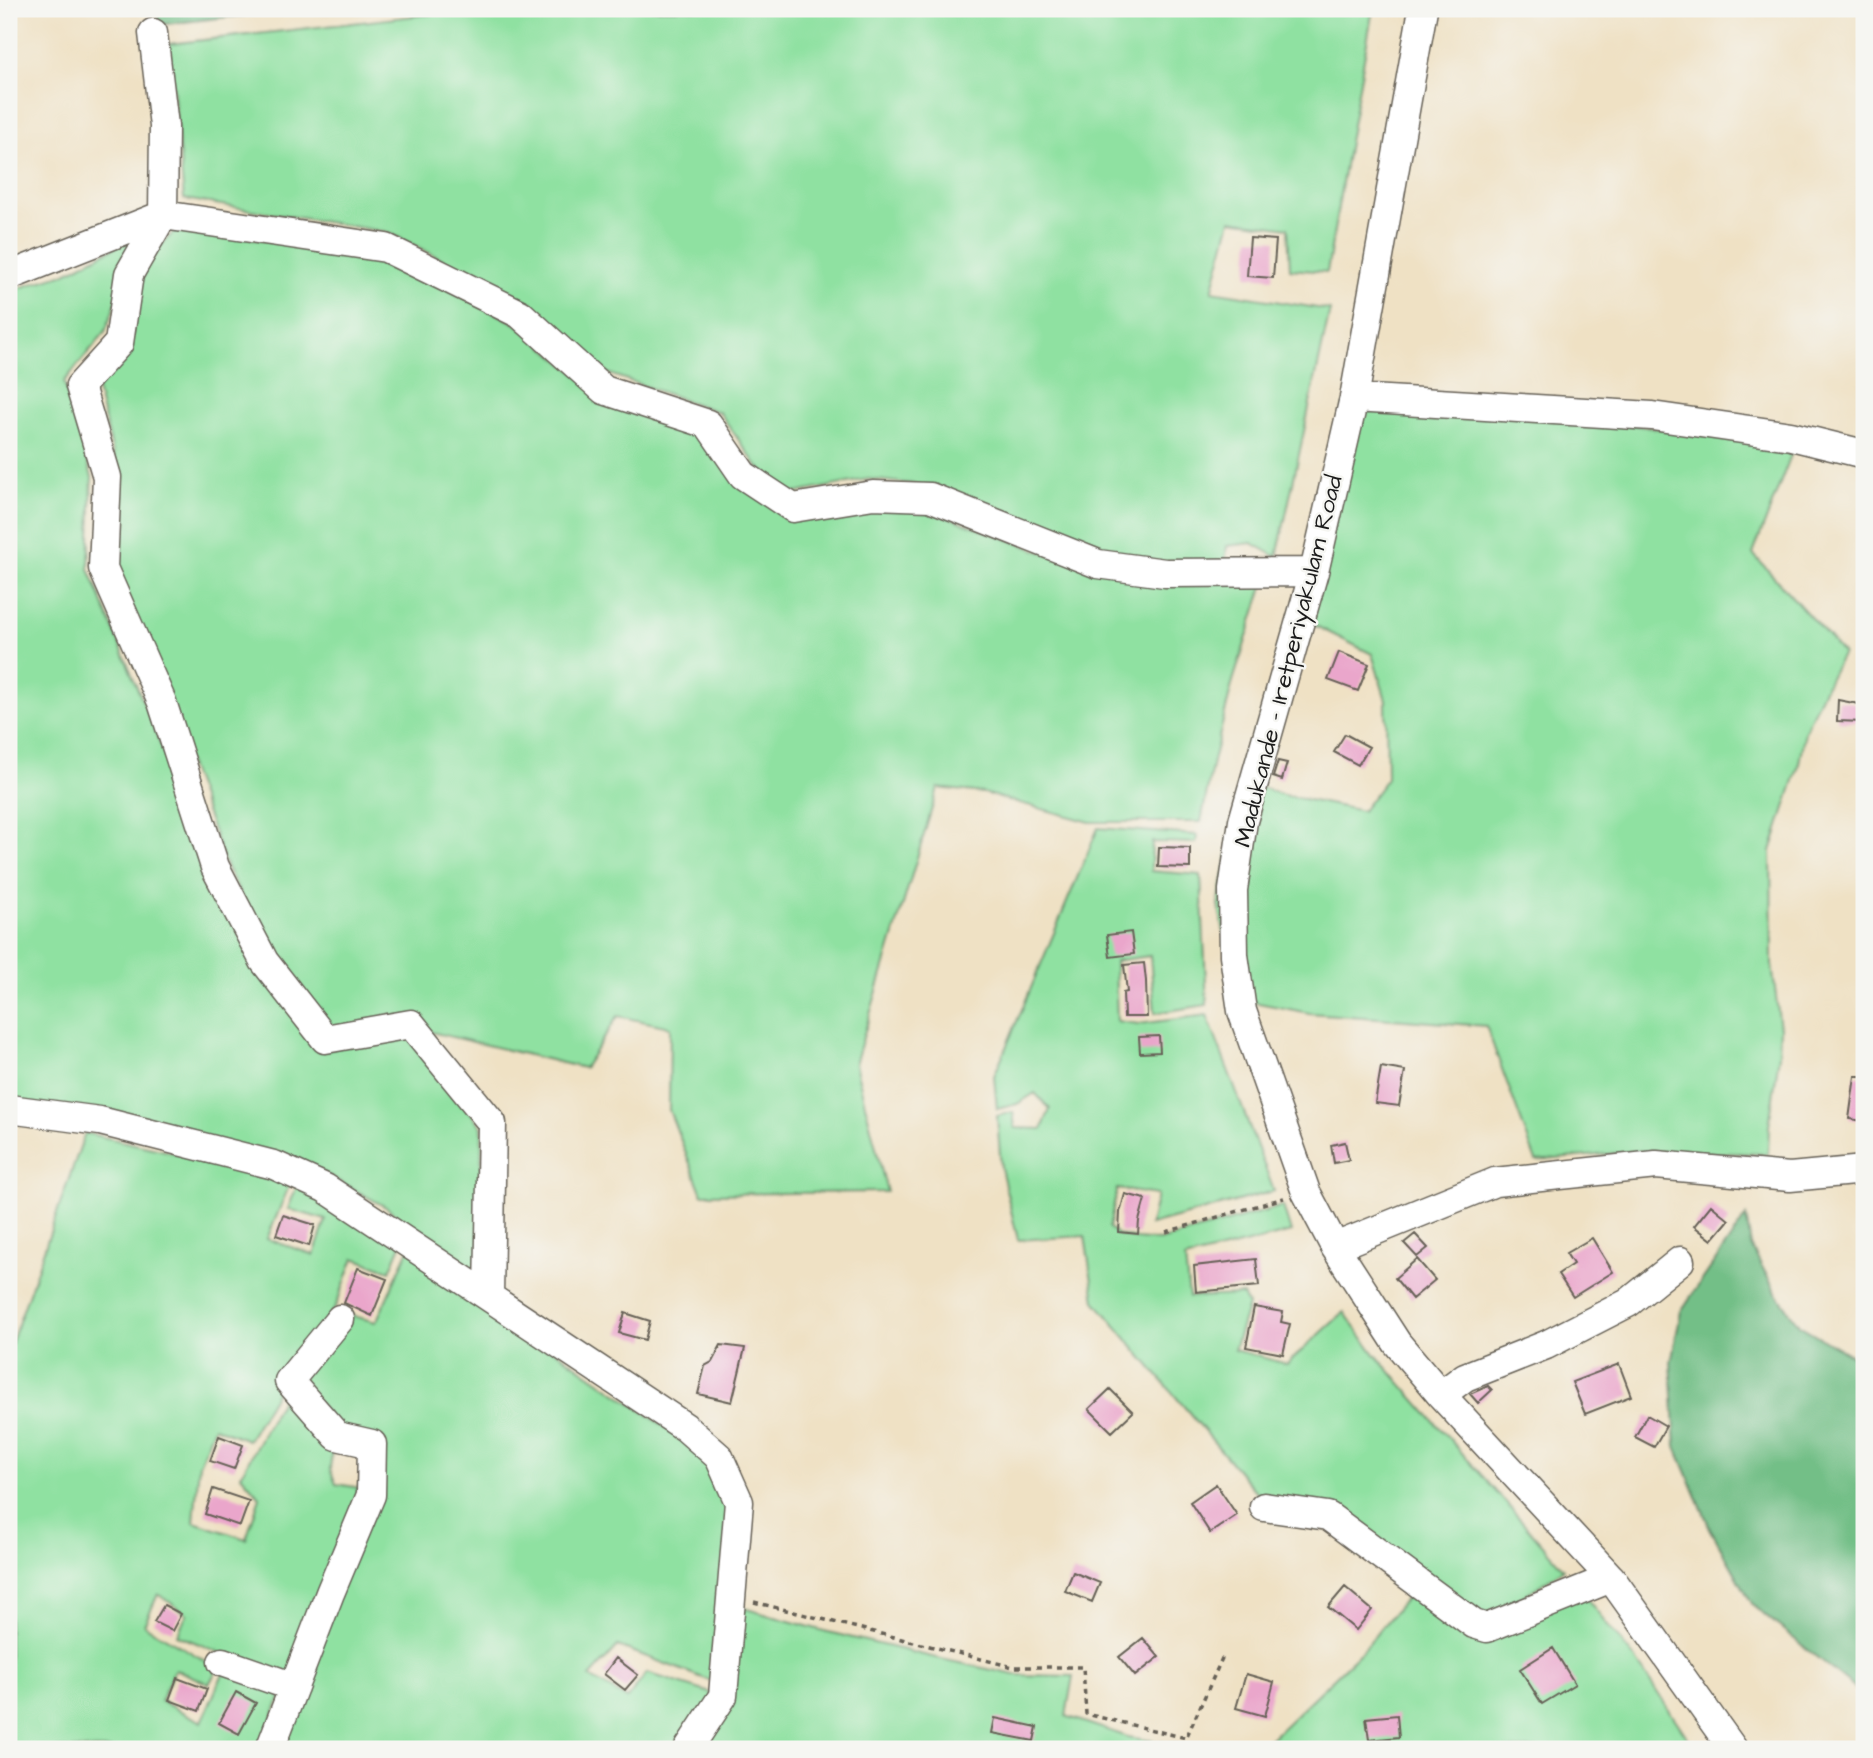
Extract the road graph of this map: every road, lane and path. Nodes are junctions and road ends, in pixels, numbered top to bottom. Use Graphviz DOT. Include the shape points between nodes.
graph roads {
  1 [pos="1423,9"];
  2 [pos="1857,9"];
  3 [pos="1864,12"];
  4 [pos="153,33"];
  5 [pos="163,215"];
  6 [pos="9,276"];
  7 [pos="1354,398"];
  8 [pos="1864,454"];
  9 [pos="1314,572"];
  10 [pos="9,1109"];
  11 [pos="1864,1170"];
  12 [pos="1306,1192"];
  13 [pos="1166,1232"];
  14 [pos="1335,1247"];
  15 [pos="1681,1261"];
  16 [pos="489,1295"];
  17 [pos="340,1319"];
  18 [pos="1441,1395"];
  19 [pos="1264,1507"];
  20 [pos="1611,1578"];
  21 [pos="731,1597"];
  22 [pos="1223,1656"];
  23 [pos="222,1662"];
  24 [pos="294,1687"];
  25 [pos="270,1749"];
  26 [pos="688,1749"];
  27 [pos="1733,1749"];
  1 -- 7 [label="street, Madukande - Iretperiyakulam Road"];
  2 -- 3 [label="path"];
  4 -- 5 [label="street" via="164,127"];
  5 -- 6 [label="street"];
  5 -- 9 [label="street" via="386,248 520,314 604,390 708,424 743,475 793,508 873,495 930,497 1098,564 1165,573"];
  5 -- 16 [label="street" via="129,274 119,343 80,386 107,477 103,568 162,702 215,867 264,961 325,1039 411,1024 492,1123"];
  7 -- 8 [label="street" via="1652,416 1791,436"];
  7 -- 9 [label="street, Madukande - Iretperiyakulam Road"];
  9 -- 12 [label="street, Madukande - Iretperiyakulam Road" via="1243,821 1233,890 1234,955 1242,1011"];
  10 -- 16 [label="street" via="100,1121 274,1166 325,1188"];
  11 -- 14 [label="street" via="1790,1177 1656,1165 1495,1182"];
  12 -- 13 [label="path"];
  12 -- 14 [label="street, Madukande - Iretperiyakulam Road"];
  14 -- 18 [label="street, Madukande - Iretperiyakulam Road" via="1397,1343"];
  15 -- 18 [label="street" via="1628,1303 1546,1345 1465,1377"];
  16 -- 21 [label="street" via="685,1427 719,1457 739,1502"];
  17 -- 24 [label="street" via="289,1381 337,1436 372,1444 371,1495"];
  18 -- 20 [label="street, Madukande - Iretperiyakulam Road"];
  19 -- 20 [label="street" via="1328,1516 1474,1624 1487,1628"];
  20 -- 27 [label="street, Madukande - Iretperiyakulam Road"];
  21 -- 22 [label="path" via="1013,1667 1083,1667 1086,1714 1186,1738"];
  21 -- 26 [label="street" via="723,1696"];
  23 -- 24 [label="street"];
  24 -- 25 [label="street"];
}
